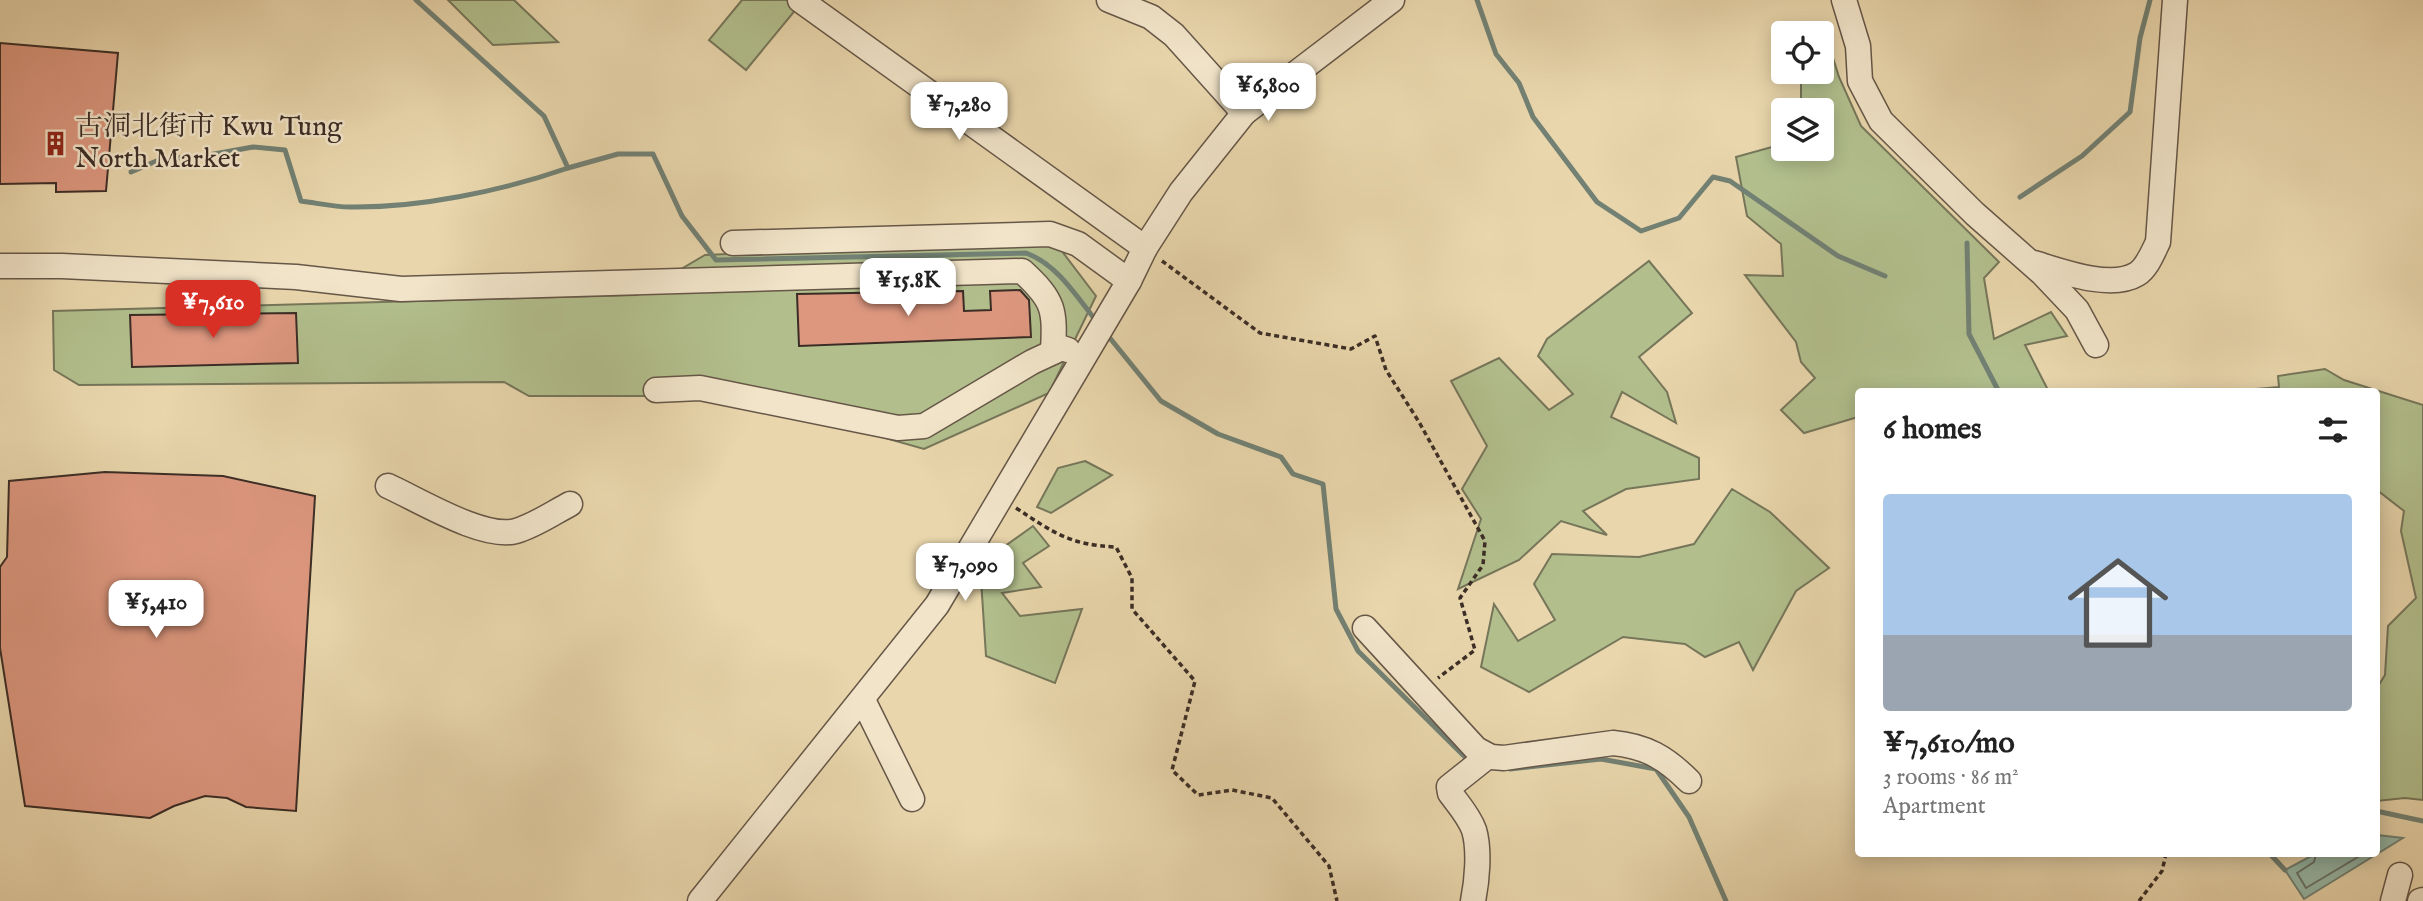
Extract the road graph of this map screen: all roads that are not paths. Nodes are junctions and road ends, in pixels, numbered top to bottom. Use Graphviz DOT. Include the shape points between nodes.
graph roads {
  1 [pos="800,0"];
  2 [pos="1110,0"];
  3 [pos="1392,0"];
  4 [pos="1844,0"];
  5 [pos="2175,0"];
  6 [pos="1244,113"];
  7 [pos="733,243"];
  8 [pos="1145,248"];
  9 [pos="2030,262"];
  10 [pos="0,266"];
  11 [pos="1129,281"];
  12 [pos="2096,345"];
  13 [pos="1053,352"];
  14 [pos="1084,357"];
  15 [pos="656,390"];
  16 [pos="388,486"];
  17 [pos="570,504"];
  18 [pos="1365,628"];
  19 [pos="863,699"];
  20 [pos="1488,756"];
  21 [pos="1689,781"];
  22 [pos="912,799"];
  23 [pos="2400,875"];
  24 [pos="699,901"];
  25 [pos="1472,901"];
  26 [pos="2393,901"];
  1 -- 8 [label="street"];
  2 -- 6 [label="street" via="1151,18 1174,35"];
  3 -- 6 [label="street"];
  4 -- 9 [label="street" via="1858,46 1860,81 1881,121"];
  5 -- 9 [label="street" via="2158,242 2149,260 2137,274 2115,280"];
  6 -- 8 [label="street" via="1181,192"];
  7 -- 11 [label="street" via="1050,234 1078,244"];
  8 -- 11 [label="street"];
  9 -- 12 [label="street" via="2077,310"];
  10 -- 13 [label="street" via="296,277 401,289 1022,271 1040,287 1055,314"];
  11 -- 14 [label="street"];
  13 -- 14 [label="street" via="1062,348"];
  13 -- 15 [label="street" via="924,426 898,428 700,388"];
  14 -- 19 [label="street" via="937,605"];
  16 -- 17 [label="street" via="500,533 517,531"];
  18 -- 20 [label="street" via="1475,749"];
  19 -- 22 [label="street"];
  19 -- 24 [label="street"];
  20 -- 21 [label="street" via="1630,744 1665,758"];
  20 -- 25 [label="street" via="1449,787 1475,837"];
  23 -- 26 [label="street"];
}
